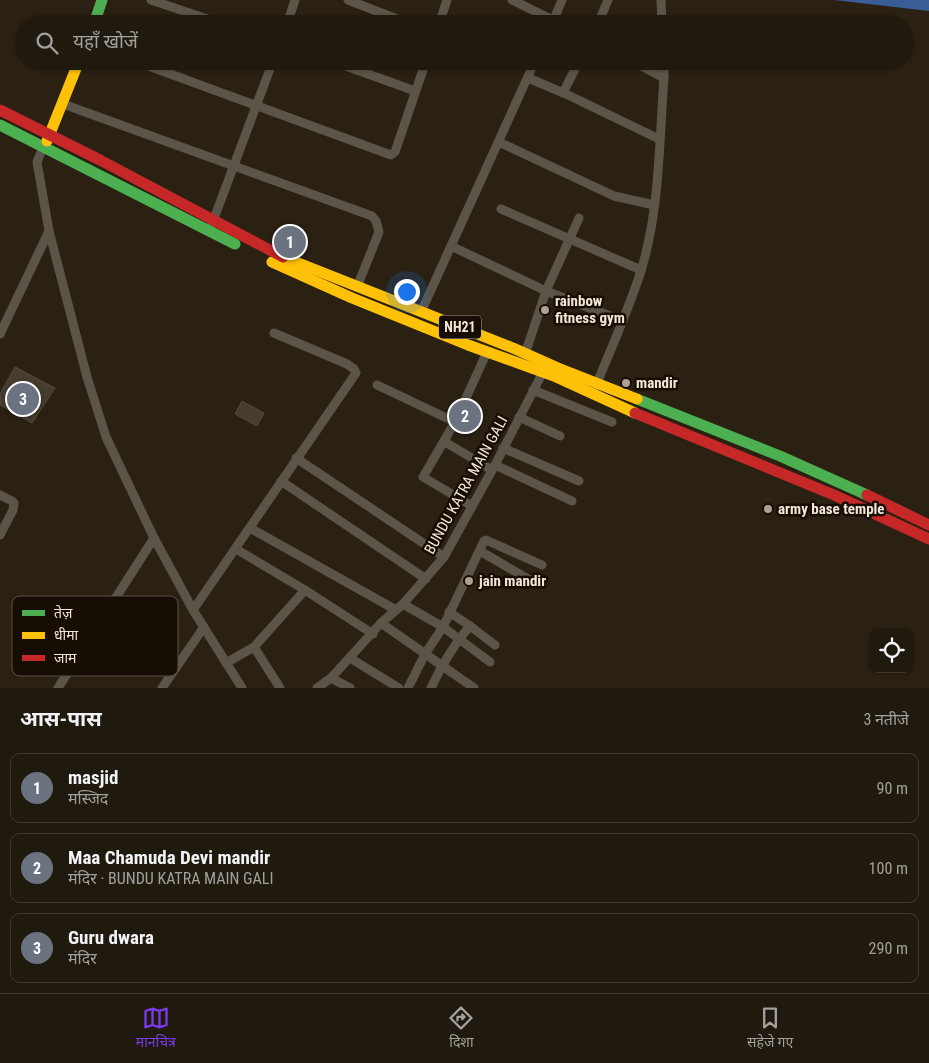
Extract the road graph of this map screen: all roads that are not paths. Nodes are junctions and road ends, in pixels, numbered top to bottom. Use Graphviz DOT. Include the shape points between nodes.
graph roads {
  1 [pos="102,0"];
  2 [pos="151,0"];
  3 [pos="295,0"];
  4 [pos="348,0"];
  5 [pos="447,0"];
  6 [pos="512,0"];
  7 [pos="562,0"];
  8 [pos="608,0"];
  9 [pos="661,0"];
  10 [pos="368,4"];
  11 [pos="190,13"];
  12 [pos="97,15"];
  13 [pos="196,15"];
  14 [pos="290,15"];
  15 [pos="391,15"];
  16 [pos="442,15"];
  17 [pos="542,15"];
  18 [pos="558,15"];
  19 [pos="602,15"];
  20 [pos="662,15"];
  21 [pos="76,70"];
  22 [pos="160,70"];
  23 [pos="170,70"];
  24 [pos="270,70"];
  25 [pos="357,70"];
  26 [pos="423,70"];
  27 [pos="531,70"];
  28 [pos="574,70"];
  29 [pos="649,70"];
  30 [pos="664,70"];
  31 [pos="169,73"];
  32 [pos="528,78"];
  33 [pos="664,78"];
  34 [pos="415,91"];
  35 [pos="562,93"];
  36 [pos="63,104"];
  37 [pos="258,105"];
  38 [pos="0,110"];
  39 [pos="0,125"];
  40 [pos="50,135"];
  41 [pos="660,139"];
  42 [pos="499,142"];
  43 [pos="43,147"];
  44 [pos="234,167"];
  45 [pos="654,205"];
  46 [pos="500,209"];
  47 [pos="579,218"];
  48 [pos="211,226"];
  49 [pos="49,230"];
  50 [pos="569,239"];
  51 [pos="451,246"];
  52 [pos="641,270"];
  53 [pos="357,287"];
  54 [pos="546,291"];
  55 [pos="421,312"];
  56 [pos="622,321"];
  57 [pos="274,333"];
  58 [pos="0,334"];
  59 [pos="487,352"];
  60 [pos="525,354"];
  61 [pos="543,372"];
  62 [pos="597,383"];
  63 [pos="377,385"];
  64 [pos="533,390"];
  65 [pos="592,395"];
  66 [pos="520,417"];
  67 [pos="455,422"];
  68 [pos="612,422"];
  69 [pos="560,436"];
  70 [pos="444,442"];
  71 [pos="504,448"];
  72 [pos="296,458"];
  73 [pos="493,468"];
  74 [pos="579,481"];
  75 [pos="281,482"];
  76 [pos="0,496"];
  77 [pos="572,500"];
  78 [pos="472,506"];
  79 [pos="929,525"];
  80 [pos="250,528"];
  81 [pos="0,535"];
  82 [pos="154,538"];
  83 [pos="929,539"];
  84 [pos="236,549"];
  85 [pos="480,551"];
  86 [pos="444,556"];
  87 [pos="542,565"];
  88 [pos="426,579"];
  89 [pos="533,582"];
  90 [pos="305,590"];
  91 [pos="117,596"];
  92 [pos="400,607"];
  93 [pos="193,610"];
  94 [pos="449,612"];
  95 [pos="381,624"];
  96 [pos="470,626"];
  97 [pos="204,627"];
  98 [pos="443,628"];
  99 [pos="372,634"];
  100 [pos="458,640"];
  101 [pos="495,645"];
  102 [pos="254,647"];
  103 [pos="425,654"];
  104 [pos="350,658"];
  105 [pos="490,662"];
  106 [pos="226,663"];
  107 [pos="178,665"];
  108 [pos="442,665"];
  109 [pos="66,676"];
  110 [pos="170,676"];
  111 [pos="331,678"];
  112 [pos="58,688"];
  113 [pos="162,688"];
  114 [pos="242,688"];
  115 [pos="280,688"];
  116 [pos="317,688"];
  117 [pos="350,688"];
  118 [pos="399,688"];
  119 [pos="408,688"];
  120 [pos="431,688"];
  121 [pos="474,688"];
  1 -- 12 [label="main road"];
  2 -- 11 [label="street"];
  3 -- 14 [label="street"];
  4 -- 10 [label="street"];
  5 -- 16 [label="street"];
  6 -- 17 [label="street"];
  7 -- 18 [label="street"];
  8 -- 19 [label="street"];
  9 -- 20 [label="street"];
  10 -- 15 [label="street"];
  11 -- 13 [label="street"];
  21 -- 36 [label="main road"];
  22 -- 31 [label="street"];
  23 -- 31 [label="street"];
  24 -- 37 [label="street"];
  25 -- 34 [label="street"];
  26 -- 34 [label="street"];
  27 -- 32 [label="street"];
  28 -- 35 [label="street"];
  29 -- 33 [label="street"];
  30 -- 33 [label="street"];
  31 -- 37 [label="street"];
  32 -- 35 [label="street"];
  32 -- 42 [label="street"];
  33 -- 41 [label="street"];
  34 -- 37 [label="street" via="395,152 391,155"];
  35 -- 41 [label="street"];
  36 -- 40 [label="main road"];
  36 -- 44 [label="street"];
  37 -- 44 [label="street"];
  38 -- 40 [label="main road, NH21"];
  39 -- 43 [label="main road, NH21"];
  40 -- 43 [label="main road"];
  40 -- 48 [label="main road, NH21"];
  41 -- 45 [label="street"];
  42 -- 45 [label="street" via="614,196"];
  42 -- 51 [label="street"];
  43 -- 48 [label="main road, NH21"];
  43 -- 49 [label="street" via="37,162"];
  44 -- 48 [label="street"];
  44 -- 53 [label="street" via="372,216 379,232"];
  45 -- 52 [label="street"];
  46 -- 50 [label="street"];
  47 -- 50 [label="street"];
  48 -- 53 [label="main road, NH21"];
  48 -- 59 [label="main road, NH21" via="316,283"];
  49 -- 58 [label="street"];
  49 -- 82 [label="street" via="106,437"];
  50 -- 52 [label="street"];
  50 -- 54 [label="street"];
  51 -- 54 [label="street"];
  51 -- 55 [label="street"];
  52 -- 56 [label="street"];
  53 -- 55 [label="main road, NH21"];
  54 -- 56 [label="street"];
  54 -- 60 [label="street"];
  55 -- 60 [label="main road, NH21"];
  56 -- 62 [label="street"];
  57 -- 72 [label="street" via="347,364 356,371 355,377"];
  59 -- 61 [label="main road, NH21"];
  59 -- 67 [label="street"];
  60 -- 62 [label="main road, NH21"];
  61 -- 64 [label="street, BUNDU KATRA MAIN GALI"];
  61 -- 65 [label="main road, NH21"];
  62 -- 65 [label="street"];
  62 -- 79 [label="main road, NH21" via="828,476"];
  63 -- 67 [label="street"];
  64 -- 66 [label="street, BUNDU KATRA MAIN GALI"];
  64 -- 68 [label="street"];
  65 -- 83 [label="main road, NH21" via="834,495"];
  66 -- 69 [label="street"];
  66 -- 71 [label="street, BUNDU KATRA MAIN GALI"];
  67 -- 70 [label="street"];
  70 -- 73 [label="street"];
  70 -- 78 [label="street" via="423,477"];
  71 -- 73 [label="street, BUNDU KATRA MAIN GALI"];
  71 -- 74 [label="street"];
  72 -- 75 [label="street"];
  72 -- 86 [label="street"];
  73 -- 77 [label="street"];
  73 -- 78 [label="street, BUNDU KATRA MAIN GALI"];
  75 -- 80 [label="street"];
  75 -- 88 [label="street"];
  76 -- 81 [label="street" via="14,503"];
  78 -- 86 [label="street, BUNDU KATRA MAIN GALI"];
  80 -- 84 [label="street"];
  80 -- 92 [label="street"];
  82 -- 91 [label="street"];
  82 -- 93 [label="street"];
  84 -- 90 [label="street"];
  84 -- 93 [label="street"];
  85 -- 87 [label="street" via="486,540"];
  85 -- 89 [label="street"];
  85 -- 94 [label="street"];
  86 -- 88 [label="street, BUNDU KATRA MAIN GALI"];
  88 -- 92 [label="street, BUNDU KATRA MAIN GALI"];
  90 -- 99 [label="street"];
  90 -- 102 [label="street"];
  92 -- 95 [label="street, BUNDU KATRA MAIN GALI"];
  92 -- 98 [label="street"];
  93 -- 97 [label="street"];
  94 -- 96 [label="street"];
  94 -- 98 [label="street"];
  95 -- 99 [label="street, BUNDU KATRA MAIN GALI"];
  95 -- 103 [label="street"];
  96 -- 100 [label="street"];
  96 -- 101 [label="street"];
  97 -- 106 [label="street"];
  97 -- 107 [label="street"];
  98 -- 100 [label="street"];
  98 -- 103 [label="street"];
  99 -- 104 [label="street, BUNDU KATRA MAIN GALI"];
  100 -- 105 [label="street"];
  100 -- 108 [label="street"];
  102 -- 106 [label="street"];
  102 -- 115 [label="street"];
  103 -- 108 [label="street"];
  103 -- 119 [label="street"];
  104 -- 111 [label="street, BUNDU KATRA MAIN GALI"];
  104 -- 118 [label="street"];
  106 -- 114 [label="street"];
  108 -- 120 [label="street"];
  108 -- 121 [label="street"];
  109 -- 112 [label="street"];
  110 -- 113 [label="street"];
  111 -- 116 [label="street, BUNDU KATRA MAIN GALI"];
  111 -- 117 [label="street"];
}
